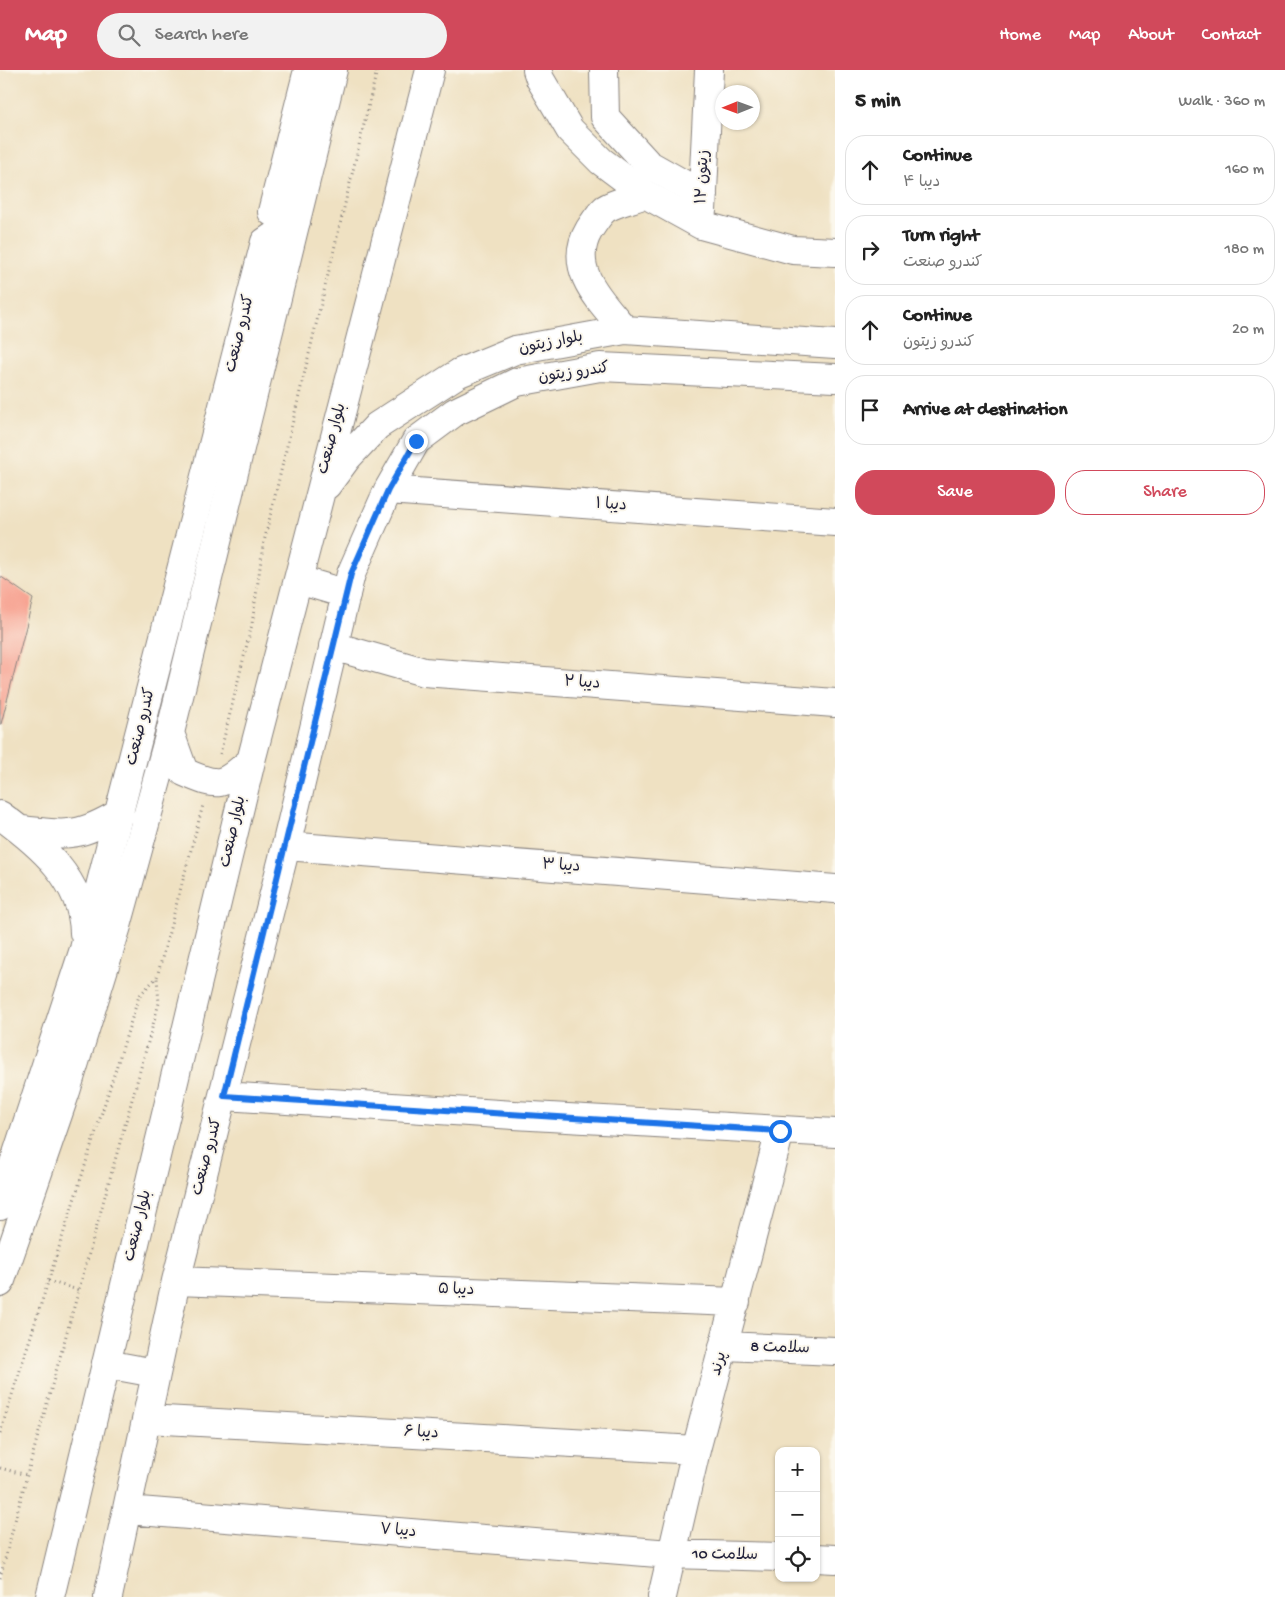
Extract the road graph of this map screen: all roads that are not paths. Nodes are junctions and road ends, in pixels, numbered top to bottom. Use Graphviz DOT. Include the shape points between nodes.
graph roads {
  1 [pos="308,70"];
  2 [pos="333,70"];
  3 [pos="430,70"];
  4 [pos="537,70"];
  5 [pos="604,70"];
  6 [pos="709,70"];
  7 [pos="277,194"];
  8 [pos="645,194"];
  9 [pos="703,195"];
  10 [pos="296,221"];
  11 [pos="701,224"];
  12 [pos="265,242"];
  13 [pos="835,252"];
  14 [pos="612,333"];
  15 [pos="835,344"];
  16 [pos="554,375"];
  17 [pos="835,378"];
  18 [pos="388,490"];
  19 [pos="318,496"];
  20 [pos="835,522"];
  21 [pos="299,580"];
  22 [pos="346,594"];
  23 [pos="333,646"];
  24 [pos="835,703"];
  25 [pos="170,733"];
  26 [pos="251,761"];
  27 [pos="120,813"];
  28 [pos="10,822"];
  29 [pos="286,846"];
  30 [pos="835,889"];
  31 [pos="84,949"];
  32 [pos="224,1096"];
  33 [pos="780,1131"];
  34 [pos="835,1134"];
  35 [pos="0,1206"];
  36 [pos="176,1280"];
  37 [pos="0,1283"];
  38 [pos="736,1302"];
  39 [pos="725,1346"];
  40 [pos="835,1351"];
  41 [pos="106,1364"];
  42 [pos="155,1373"];
  43 [pos="147,1419"];
  44 [pos="696,1450"];
  45 [pos="127,1510"];
  46 [pos="670,1554"];
  47 [pos="775,1557"];
  48 [pos="820,1558"];
  49 [pos="835,1559"];
  50 [pos="112,1593"];
  51 [pos="50,1597"];
  52 [pos="662,1597"];
  1 -- 7 [label="street, کندرو صنعت"];
  2 -- 10 [label="street"];
  3 -- 19 [label="street, بلوار صنعت"];
  4 -- 8 [label="street" via="570,130 601,161"];
  5 -- 9 [label="street" via="605,117 648,164"];
  6 -- 9 [label="street, زیتون ۱۲"];
  7 -- 10 [label="street"];
  7 -- 12 [label="street, کندرو صنعت"];
  8 -- 11 [label="street"];
  8 -- 14 [label="street" via="605,209 586,236 580,257 584,275"];
  9 -- 11 [label="street, زیتون ۱۲"];
  10 -- 12 [label="street"];
  10 -- 25 [label="street"];
  11 -- 13 [label="street" via="793,250"];
  12 -- 27 [label="street, کندرو صنعت"];
  14 -- 15 [label="street, بلوار زیتون"];
  14 -- 16 [label="street"];
  14 -- 19 [label="street, بلوار زیتون" via="515,350 459,374 377,426"];
  16 -- 17 [label="street, کندرو زیتون" via="600,367"];
  16 -- 18 [label="street, کندرو زیتون" via="517,382 455,412 416,441"];
  18 -- 20 [label="street, دیبا ۱"];
  18 -- 22 [label="street, کندرو صنعت" via="351,574"];
  19 -- 21 [label="street, بلوار صنعت"];
  21 -- 22 [label="street"];
  21 -- 26 [label="street, بلوار صنعت"];
  22 -- 23 [label="street, کندرو صنعت"];
  23 -- 24 [label="street, دیبا ۲" via="424,672"];
  23 -- 29 [label="street, کندرو صنعت"];
  25 -- 26 [label="street" via="184,772 208,783 228,781"];
  25 -- 37 [label="street" via="66,1092"];
  26 -- 41 [label="street, بلوار صنعت"];
  27 -- 28 [label="street" via="80,833 59,834"];
  27 -- 31 [label="street, کندرو صنعت"];
  28 -- 31 [label="street" via="74,887 81,906"];
  29 -- 30 [label="street, دیبا ۳"];
  29 -- 32 [label="street, کندرو صنعت"];
  31 -- 35 [label="street, کندرو صنعت"];
  32 -- 33 [label="street"];
  32 -- 36 [label="street, کندرو صنعت"];
  33 -- 34 [label="street"];
  33 -- 38 [label="street, پرند"];
  36 -- 38 [label="street, دیبا ۵"];
  36 -- 42 [label="street, کندرو صنعت"];
  38 -- 39 [label="street, پرند"];
  39 -- 40 [label="street, سلامت 8"];
  39 -- 44 [label="street, پرند"];
  41 -- 42 [label="street"];
  41 -- 51 [label="street, بلوار صنعت"];
  42 -- 43 [label="street, کندرو صنعت"];
  43 -- 44 [label="street, دیبا ۶"];
  43 -- 45 [label="street, کندرو صنعت"];
  44 -- 46 [label="street, پرند"];
  45 -- 46 [label="street, دیبا ۷"];
  45 -- 50 [label="street, کندرو صنعت"];
  46 -- 47 [label="street, سلامت 10"];
  46 -- 52 [label="street, پرند"];
  48 -- 49 [label="street"];
}
